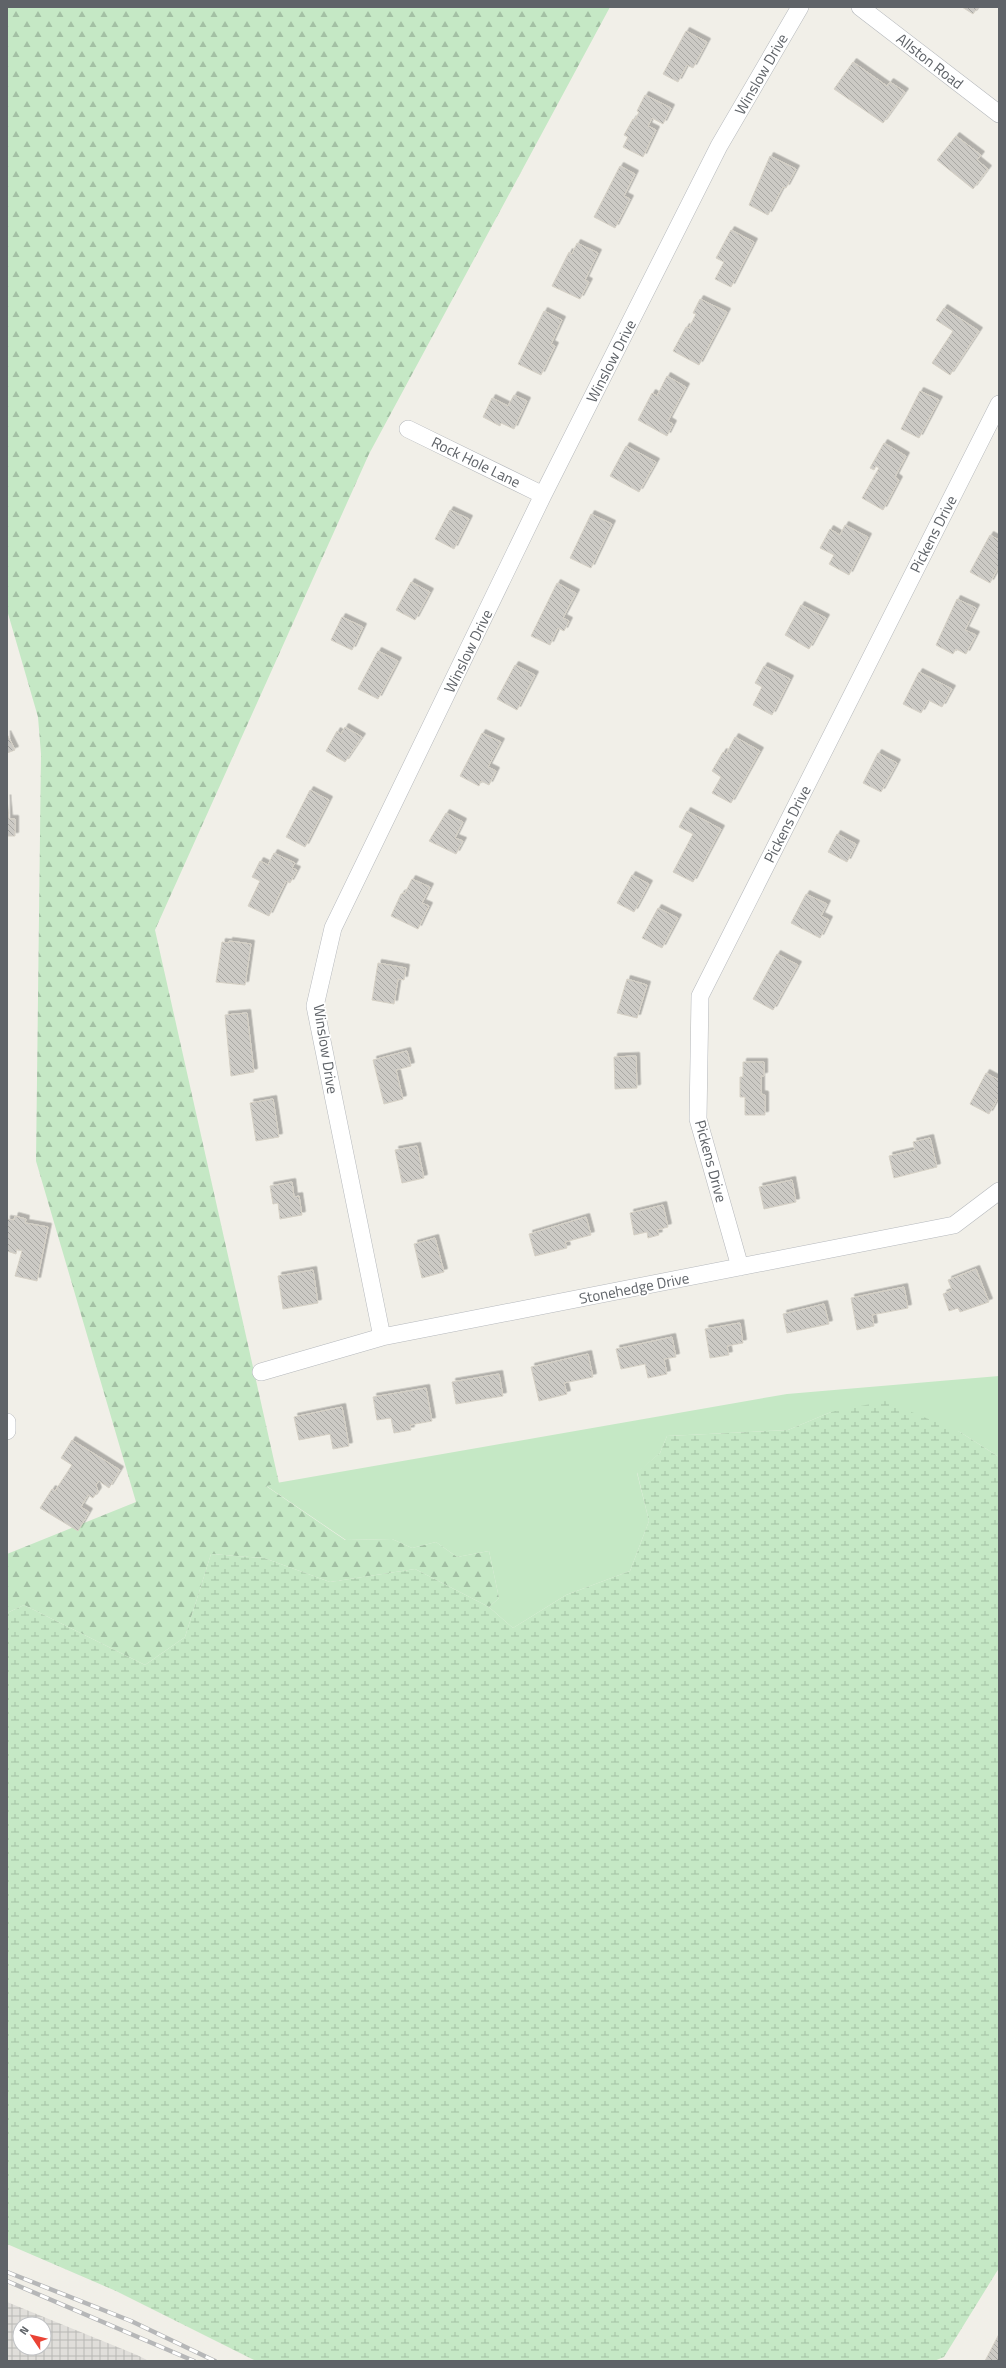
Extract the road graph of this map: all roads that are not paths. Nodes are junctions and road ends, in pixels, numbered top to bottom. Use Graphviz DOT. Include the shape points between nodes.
graph roads {
  1 [pos="800,7"];
  2 [pos="860,7"];
  3 [pos="999,114"];
  4 [pos="999,404"];
  5 [pos="408,429"];
  6 [pos="544,495"];
  7 [pos="999,1191"];
  8 [pos="740,1268"];
  9 [pos="382,1337"];
  10 [pos="261,1372"];
  11 [pos="7,1422"];
  12 [pos="7,1431"];
  1 -- 6 [label="street, Winslow Drive" via="719,146"];
  2 -- 3 [label="street, Allston Road"];
  4 -- 8 [label="street, Pickens Drive" via="700,996 698,1119"];
  5 -- 6 [label="street, Rock Hole Lane"];
  6 -- 9 [label="street, Winslow Drive" via="333,928 316,1006"];
  7 -- 8 [label="street, Stonehedge Drive" via="954,1225"];
  8 -- 9 [label="street, Stonehedge Drive"];
  9 -- 10 [label="street, Stonehedge Drive"];
  11 -- 12 [label="street"];
}
